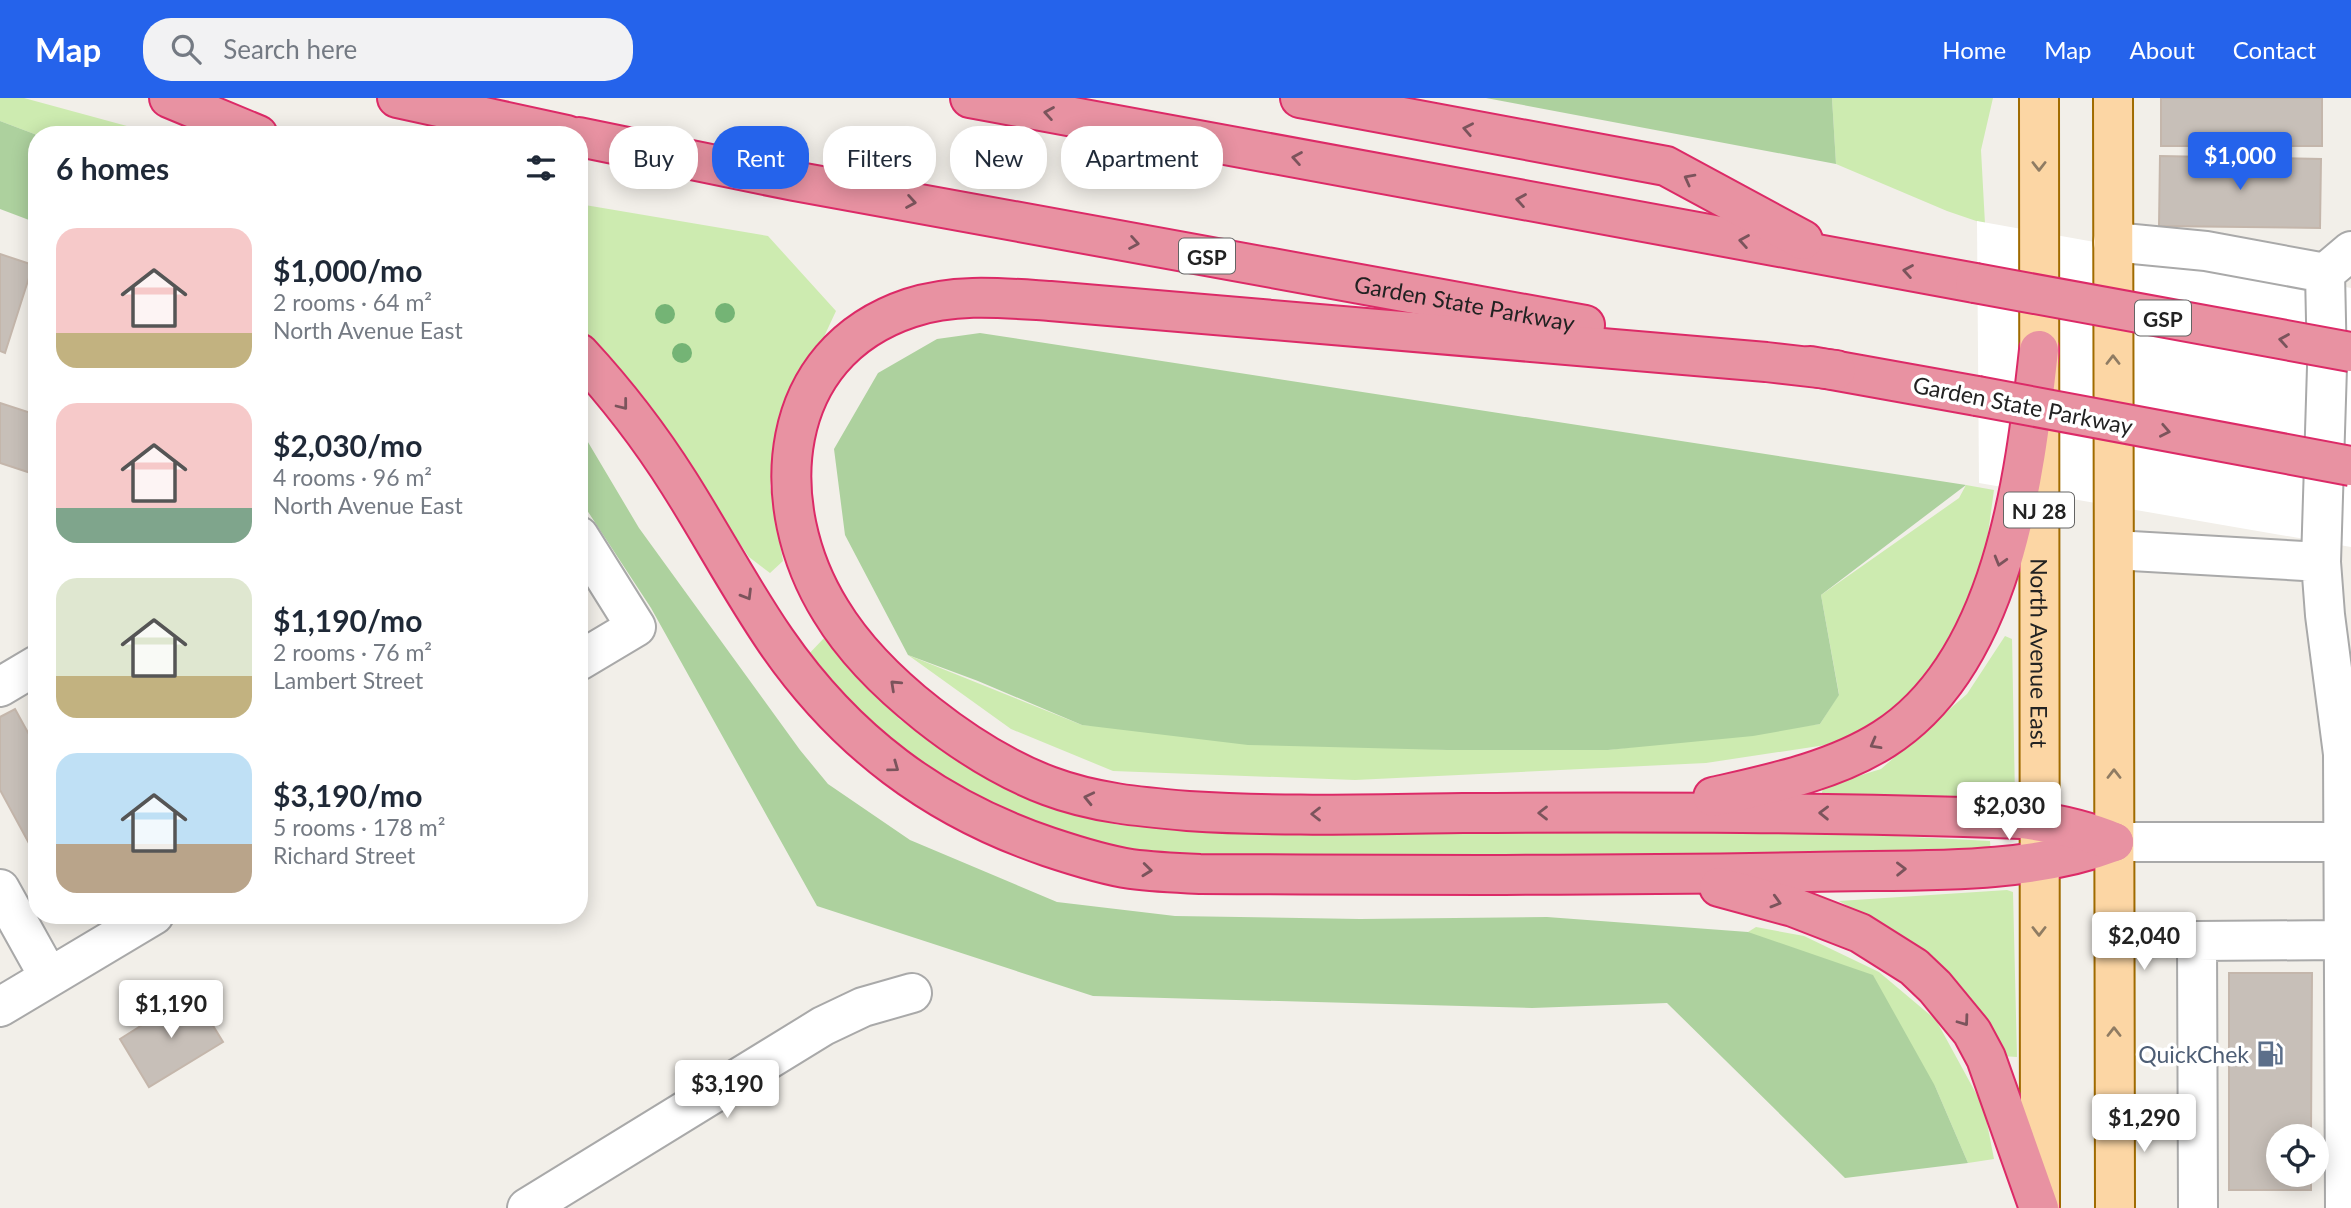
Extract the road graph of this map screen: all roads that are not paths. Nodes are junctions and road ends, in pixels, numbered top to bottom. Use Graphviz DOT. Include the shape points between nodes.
graph roads {
  1 [pos="169,98"];
  2 [pos="397,98"];
  3 [pos="971,98"];
  4 [pos="1300,98"];
  5 [pos="2039,98"];
  6 [pos="2113,98"];
  7 [pos="236,126"];
  8 [pos="526,126"];
  9 [pos="588,139"];
  10 [pos="2113,242"];
  11 [pos="1836,258"];
  12 [pos="2338,262"];
  13 [pos="2039,350"];
  14 [pos="2351,352"];
  15 [pos="588,363"];
  16 [pos="1836,370"];
  17 [pos="2351,466"];
  18 [pos="588,550"];
  19 [pos="2114,550"];
  20 [pos="2321,562"];
  21 [pos="588,656"];
  22 [pos="28,670"];
  23 [pos="0,687"];
  24 [pos="1611,812"];
  25 [pos="2039,821"];
  26 [pos="2114,842"];
  27 [pos="2342,842"];
  28 [pos="2039,863"];
  29 [pos="1637,876"];
  30 [pos="0,889"];
  31 [pos="139,924"];
  32 [pos="2343,940"];
  33 [pos="49,977"];
  34 [pos="912,993"];
  35 [pos="0,1007"];
  36 [pos="527,1208"];
  37 [pos="2039,1208"];
  38 [pos="2115,1208"];
  39 [pos="2197,1208"];
  40 [pos="2345,1208"];
  1 -- 7 [label="highway"];
  2 -- 8 [label="highway"];
  11 -- 3 [label="highway, GSP, one-way"];
  11 -- 4 [label="highway, one-way" via="1666,166"];
  5 -- 13 [label="main road, North Avenue East / NJ 28, one-way"];
  6 -- 10 [label="main road"];
  9 -- 16 [label="highway, Garden State Parkway / GSP, one-way" via="808,184"];
  10 -- 12 [label="street"];
  19 -- 10 [label="main road, one-way"];
  14 -- 11 [label="highway, GSP, one-way, bridge"];
  12 -- 20 [label="street" via="2327,367"];
  13 -- 24 [label="highway, one-way" via="2026,451 1992,588 1975,633 1927,702 1883,739 1826,766 1709,798"];
  13 -- 25 [label="main road, North Avenue East / NJ 28"];
  15 -- 29 [label="highway, one-way" via="651,442 765,624 817,694 881,757 965,812 1027,840 1130,869"];
  16 -- 17 [label="highway, Garden State Parkway / GSP, one-way, bridge"];
  24 -- 16 [label="highway, one-way" via="1218,813 1104,801 1026,776 968,743 920,707 867,658 832,613 808,569 794,519 792,447 805,401 831,360 866,329 918,306 980,297"];
  18 -- 21 [label="street" via="636,627"];
  19 -- 20 [label="street"];
  26 -- 19 [label="main road, one-way"];
  20 -- 27 [label="street" via="2343,754"];
  22 -- 23 [label="street"];
  25 -- 24 [label="highway, one-way" via="1899,814"];
  25 -- 26 [label="highway" via="2089,831"];
  25 -- 28 [label="main road, North Avenue East / NJ 28"];
  26 -- 27 [label="street"];
  26 -- 28 [label="highway"];
  38 -- 26 [label="main road, one-way"];
  27 -- 32 [label="street"];
  29 -- 28 [label="highway, one-way"];
  28 -- 37 [label="main road, North Avenue East / NJ 28, one-way"];
  29 -- 37 [label="highway, one-way" via="1714,886 1793,907 1860,933 1913,967 1972,1032 1996,1084"];
  30 -- 33 [label="street"];
  31 -- 33 [label="street"];
  32 -- 39 [label="street" via="2197,941"];
  32 -- 40 [label="street"];
  33 -- 35 [label="street"];
  34 -- 36 [label="street" via="863,1007 823,1026"];
}
